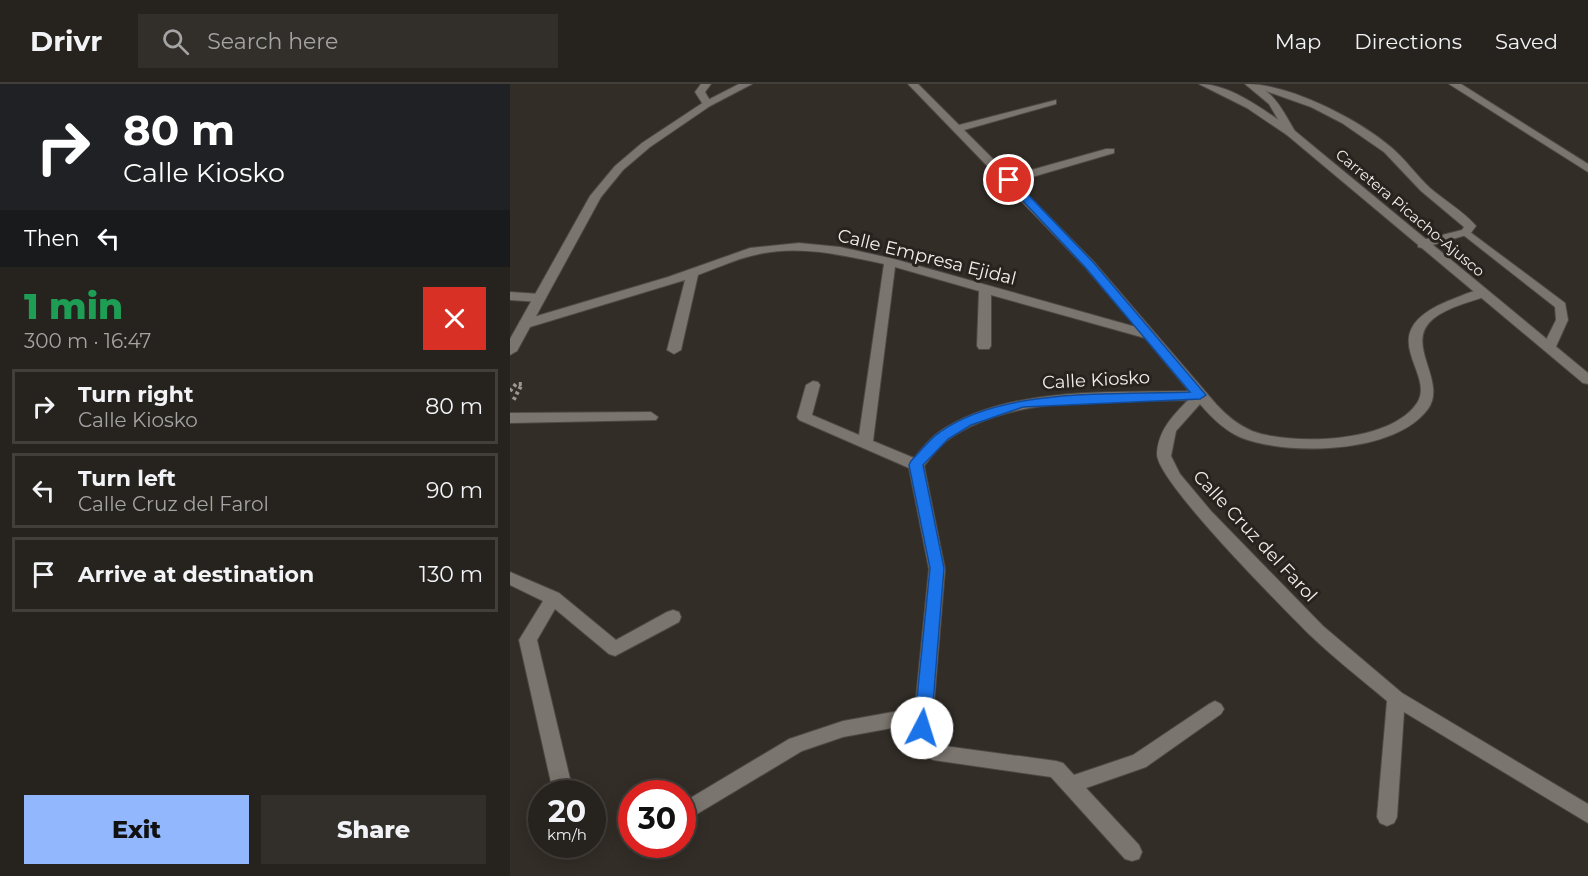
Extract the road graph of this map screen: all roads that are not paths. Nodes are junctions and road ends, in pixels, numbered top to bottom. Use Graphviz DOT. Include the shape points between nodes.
graph roads {
  1 [pos="706,84"];
  2 [pos="747,84"];
  3 [pos="913,84"];
  4 [pos="1204,84"];
  5 [pos="1250,84"];
  6 [pos="1454,84"];
  7 [pos="1053,102"];
  8 [pos="706,104"];
  9 [pos="956,129"];
  10 [pos="1291,133"];
  11 [pos="1110,151"];
  12 [pos="1588,169"];
  13 [pos="1009,180"];
  14 [pos="1466,232"];
  15 [pos="1422,244"];
  16 [pos="890,262"];
  17 [pos="692,274"];
  18 [pos="985,288"];
  19 [pos="1483,293"];
  20 [pos="510,296"];
  21 [pos="540,298"];
  22 [pos="525,324"];
  23 [pos="1148,335"];
  24 [pos="984,346"];
  25 [pos="1549,348"];
  26 [pos="674,350"];
  27 [pos="510,351"];
  28 [pos="1588,380"];
  29 [pos="813,385"];
  30 [pos="1200,395"];
  31 [pos="511,411"];
  32 [pos="651,417"];
  33 [pos="865,444"];
  34 [pos="916,465"];
  35 [pos="510,578"];
  36 [pos="553,598"];
  37 [pos="673,617"];
  38 [pos="1396,698"];
  39 [pos="1215,709"];
  40 [pos="924,714"];
  41 [pos="560,780"];
  42 [pos="1071,785"];
  43 [pos="696,806"];
  44 [pos="1588,814"];
  45 [pos="1387,817"];
  46 [pos="1132,852"];
  1 -- 8 [label="street" via="700,92"];
  2 -- 8 [label="street"];
  3 -- 9 [label="street"];
  4 -- 10 [label="street, Carretera Picacho-Ajusco" via="1251,106"];
  5 -- 10 [label="street" via="1273,102"];
  5 -- 14 [label="street" via="1315,105 1346,121 1388,150 1425,189 1466,220 1470,226"];
  6 -- 12 [label="street"];
  7 -- 9 [label="street"];
  8 -- 21 [label="street" via="619,168 596,195"];
  9 -- 13 [label="street"];
  10 -- 15 [label="street, Carretera Picacho-Ajusco"];
  11 -- 13 [label="street"];
  13 -- 23 [label="street" via="1089,264"];
  14 -- 15 [label="street"];
  14 -- 25 [label="street" via="1561,306 1562,320"];
  15 -- 19 [label="street, Carretera Picacho-Ajusco"];
  16 -- 17 [label="street, Calle Empresa Ejidal" via="799,247 754,251"];
  16 -- 18 [label="street, Calle Empresa Ejidal"];
  16 -- 33 [label="street"];
  17 -- 22 [label="street, Calle Empresa Ejidal"];
  17 -- 26 [label="street"];
  18 -- 23 [label="street, Calle Empresa Ejidal"];
  18 -- 24 [label="street"];
  19 -- 25 [label="street, Carretera Picacho-Ajusco"];
  19 -- 30 [label="street" via="1426,319 1417,333 1415,349 1427,391 1424,405 1409,420 1385,432 1326,442 1274,441 1248,435 1222,421"];
  20 -- 21 [label="street"];
  21 -- 22 [label="street"];
  22 -- 27 [label="street"];
  23 -- 30 [label="street"];
  25 -- 28 [label="street, Carretera Picacho-Ajusco"];
  29 -- 33 [label="street" via="804,417"];
  30 -- 34 [label="street, Calle Kiosko" via="1022,403 966,422 943,436"];
  30 -- 38 [label="street, Calle Cruz del Farol" via="1168,430 1164,456 1174,477 1317,630"];
  31 -- 32 [label="street"];
  33 -- 34 [label="street"];
  34 -- 40 [label="street" via="937,568"];
  35 -- 36 [label="street"];
  36 -- 37 [label="street" via="615,649"];
  36 -- 41 [label="street" via="528,640"];
  38 -- 44 [label="street, Calle Cruz del Farol"];
  38 -- 45 [label="street"];
  39 -- 42 [label="street" via="1139,761"];
  40 -- 42 [label="street" via="921,742 933,752 1056,769"];
  40 -- 43 [label="street" via="843,729 796,745"];
  42 -- 46 [label="street"];
}
